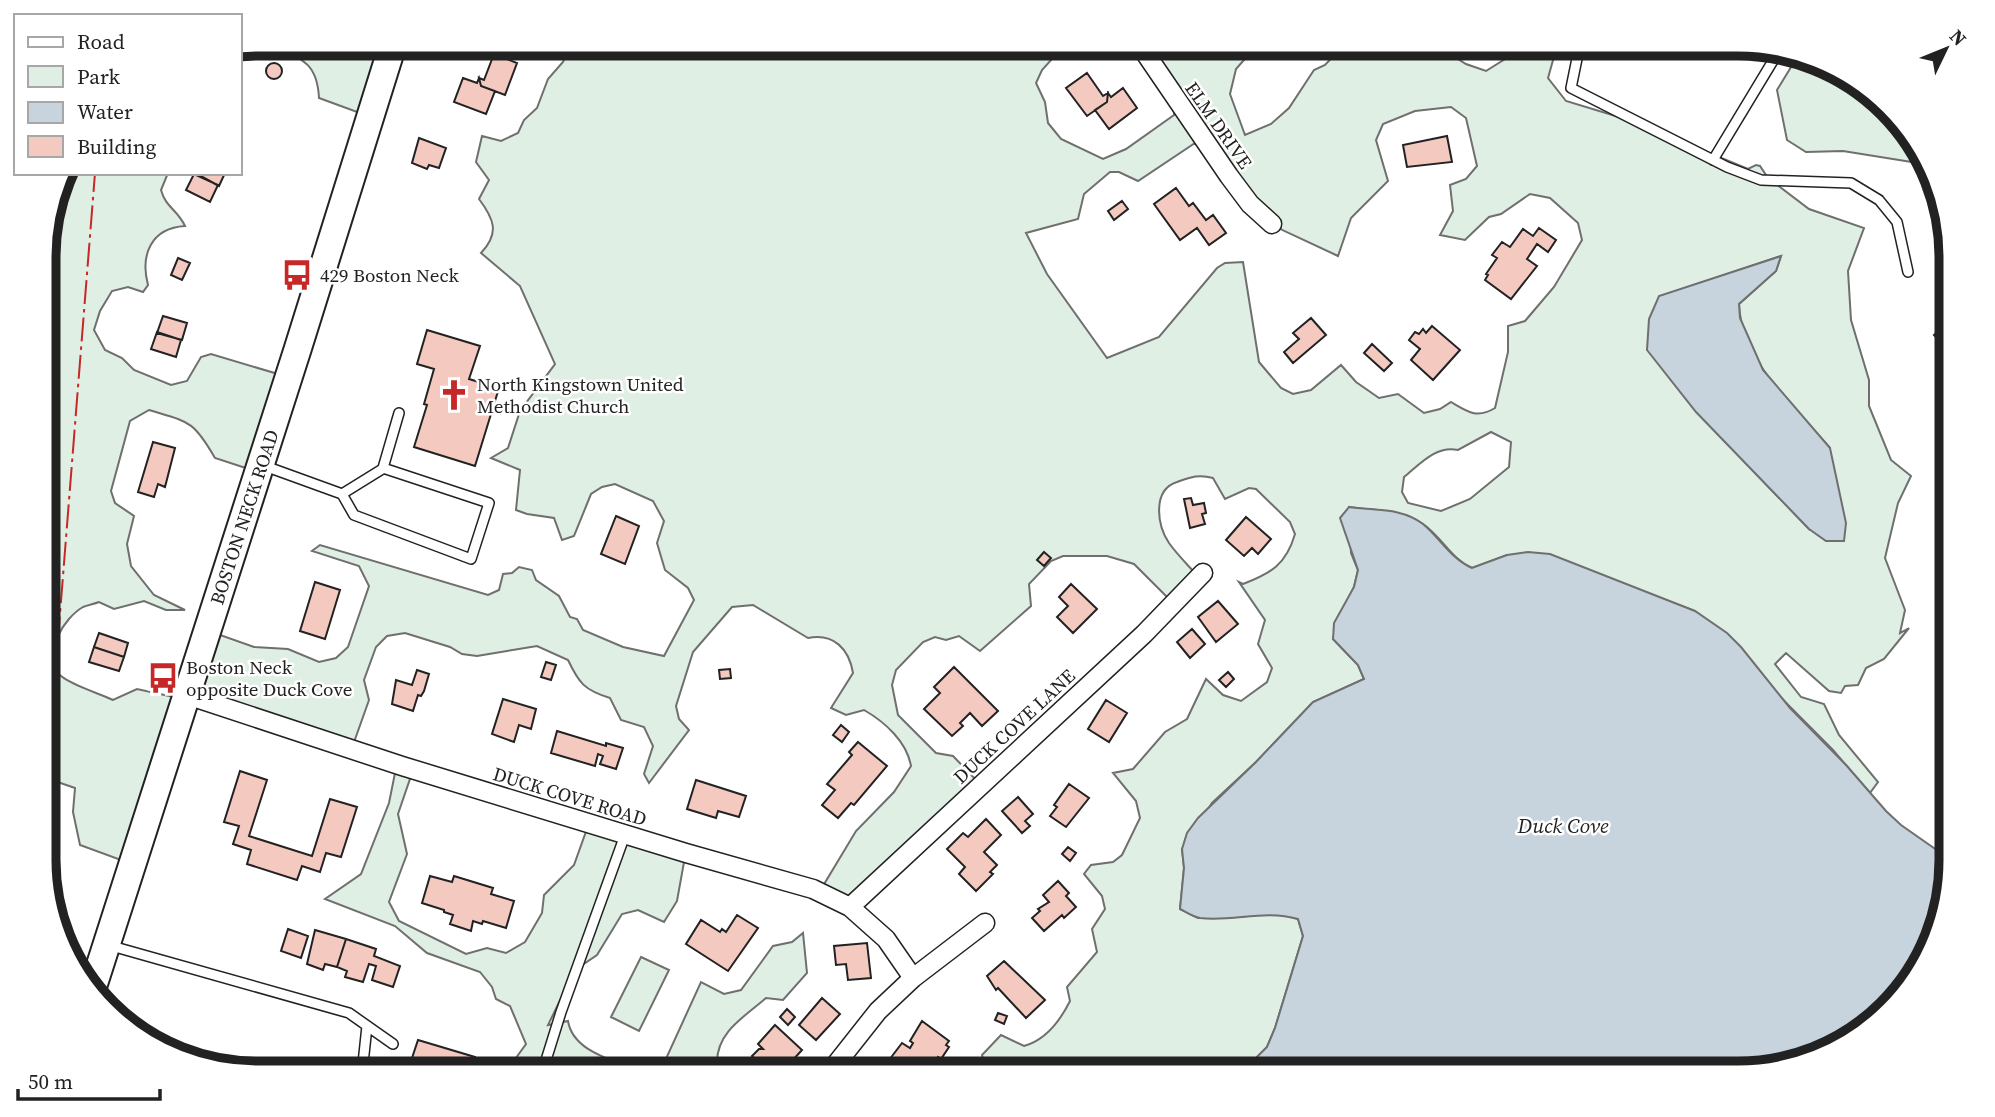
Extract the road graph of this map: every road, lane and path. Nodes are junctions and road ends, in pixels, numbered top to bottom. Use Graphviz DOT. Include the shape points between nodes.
graph roads {
  1 [pos="389,56"];
  2 [pos="1147,56"];
  3 [pos="1578,56"];
  4 [pos="1773,60"];
  5 [pos="1713,160"];
  6 [pos="1272,224"];
  7 [pos="1908,272"];
  8 [pos="399,413"];
  9 [pos="261,465"];
  10 [pos="384,468"];
  11 [pos="342,495"];
  12 [pos="1203,573"];
  13 [pos="187,695"];
  14 [pos="625,835"];
  15 [pos="849,906"];
  16 [pos="985,923"];
  17 [pos="107,945"];
  18 [pos="913,978"];
  19 [pos="96,979"];
  20 [pos="367,1026"];
  21 [pos="393,1044"];
  22 [pos="363,1061"];
  23 [pos="546,1061"];
  24 [pos="838,1061"];
  1 -- 9 [label="main road, BOSTON NECK ROAD"];
  2 -- 6 [label="street, ELM DRIVE" via="1229,176"];
  3 -- 5 [label="lane" via="1572,88"];
  4 -- 5 [label="lane"];
  5 -- 7 [label="lane" via="1761,180 1851,183 1879,200 1898,222"];
  8 -- 10 [label="lane"];
  9 -- 11 [label="lane"];
  9 -- 13 [label="main road, BOSTON NECK ROAD"];
  10 -- 11 [label="lane"];
  10 -- 11 [label="lane" via="489,503 471,559 354,516"];
  12 -- 15 [label="street, DUCK COVE LANE" via="1144,634"];
  13 -- 14 [label="street, DUCK COVE ROAD"];
  13 -- 17 [label="main road, BOSTON NECK ROAD"];
  14 -- 15 [label="street, DUCK COVE ROAD" via="813,889"];
  14 -- 23 [label="lane"];
  15 -- 18 [label="street, DUCK COVE ROAD" via="886,939"];
  16 -- 18 [label="street"];
  17 -- 19 [label="main road, BOSTON NECK ROAD"];
  17 -- 20 [label="lane" via="349,1013"];
  18 -- 24 [label="street" via="878,1011"];
  20 -- 21 [label="lane"];
  20 -- 22 [label="lane"];
}
